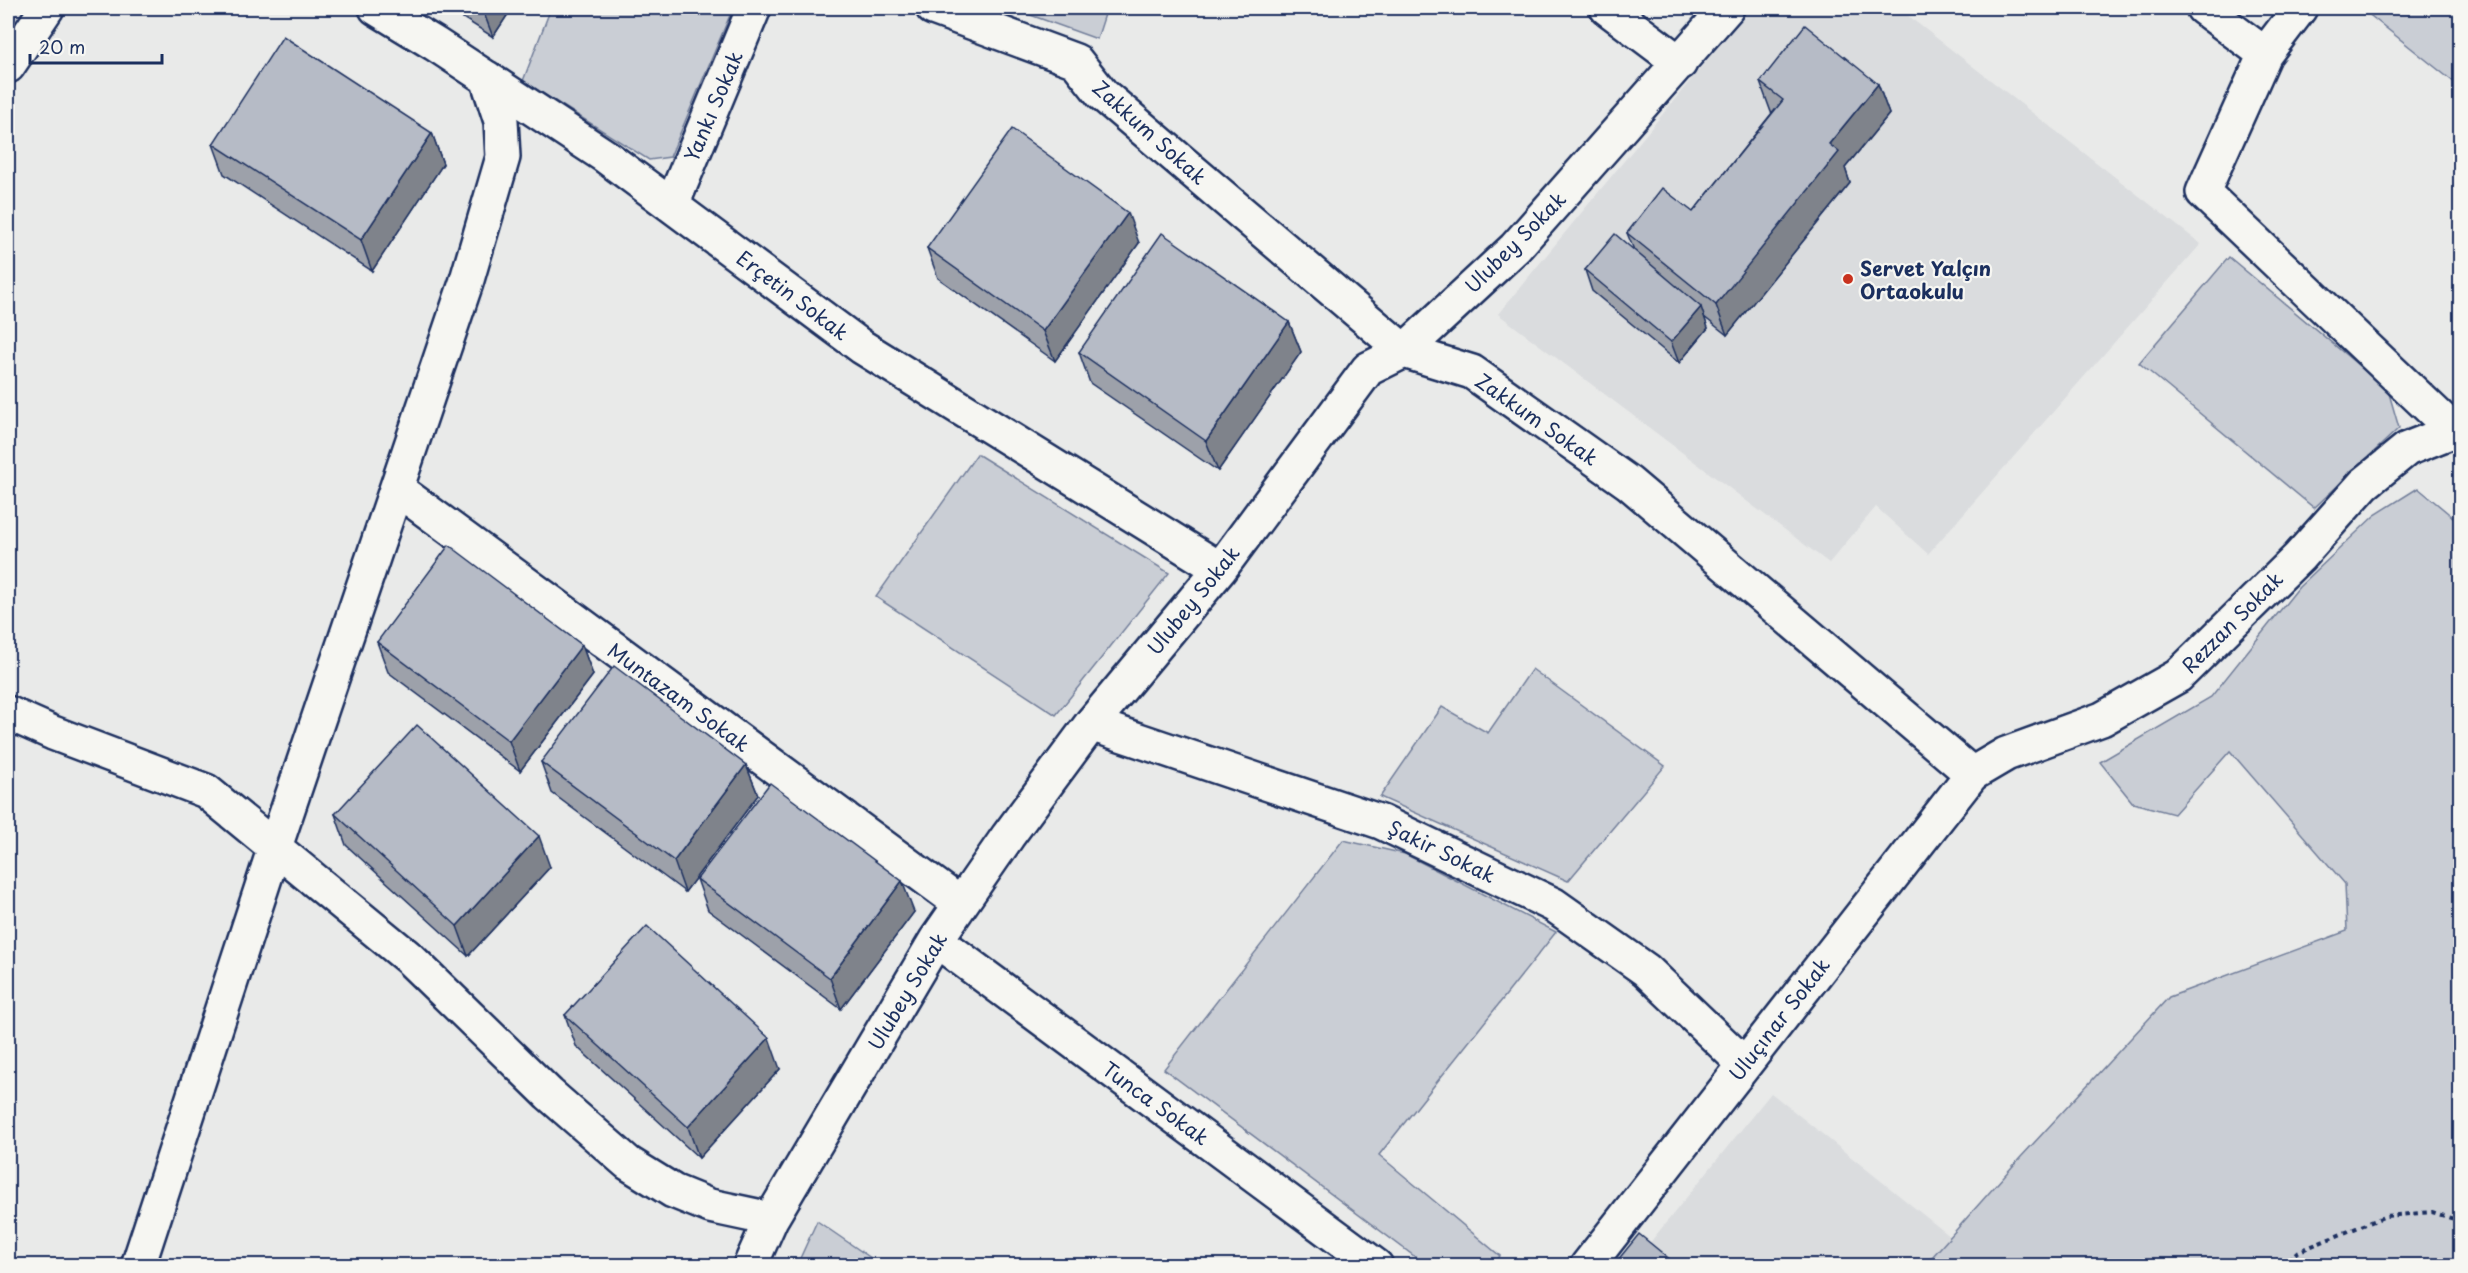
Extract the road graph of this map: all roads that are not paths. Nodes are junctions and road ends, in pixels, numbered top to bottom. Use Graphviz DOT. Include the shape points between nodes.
graph roads {
  1 [pos="47,8"];
  2 [pos="376,8"];
  3 [pos="754,8"];
  4 [pos="933,8"];
  5 [pos="1607,8"];
  6 [pos="1727,8"];
  7 [pos="2203,8"];
  8 [pos="2300,8"];
  9 [pos="2265,54"];
  10 [pos="1680,63"];
  11 [pos="8,66"];
  12 [pos="487,78"];
  13 [pos="672,205"];
  14 [pos="1404,351"];
  15 [pos="2457,429"];
  16 [pos="397,489"];
  17 [pos="1220,569"];
  18 [pos="8,713"];
  19 [pos="1091,724"];
  20 [pos="1972,774"];
  21 [pos="275,847"];
  22 [pos="961,904"];
  23 [pos="936,940"];
  24 [pos="1744,1064"];
  25 [pos="771,1219"];
  26 [pos="138,1266"];
  27 [pos="750,1266"];
  28 [pos="1377,1266"];
  29 [pos="1587,1266"];
  1 -- 11 [label="street"];
  2 -- 12 [label="street, Erçetin Sokak"];
  3 -- 13 [label="street, Yankı Sokak"];
  4 -- 14 [label="street, Zakkum Sokak" via="1076,61 1101,94"];
  5 -- 10 [label="street"];
  6 -- 10 [label="street, Ulubey Sokak"];
  7 -- 9 [label="street"];
  8 -- 9 [label="street"];
  9 -- 15 [label="street" via="2203,192"];
  10 -- 14 [label="street, Ulubey Sokak" via="1515,248"];
  12 -- 13 [label="street, Erçetin Sokak"];
  12 -- 16 [label="street" via="501,121 503,157 466,283"];
  13 -- 17 [label="street, Erçetin Sokak" via="862,346"];
  14 -- 17 [label="street, Ulubey Sokak" via="1368,369"];
  14 -- 20 [label="street, Zakkum Sokak" via="1472,372 1629,483"];
  15 -- 20 [label="street, Rezzan Sokak" via="2408,449 2364,484 2299,556 2178,676 2102,719 2006,754"];
  16 -- 21 [label="street"];
  16 -- 22 [label="street, Muntazam Sokak"];
  17 -- 19 [label="street, Ulubey Sokak"];
  18 -- 21 [label="street" via="206,790"];
  19 -- 22 [label="street, Ulubey Sokak"];
  19 -- 24 [label="street, Şakir Sokak" via="1381,822 1554,905 1646,970"];
  20 -- 24 [label="street, Uluçınar Sokak"];
  21 -- 25 [label="street" via="409,958 549,1094 628,1163 673,1191 710,1206"];
  21 -- 26 [label="street"];
  22 -- 23 [label="street, Ulubey Sokak"];
  23 -- 25 [label="street, Ulubey Sokak"];
  23 -- 28 [label="street, Tunca Sokak"];
  24 -- 29 [label="street, Uluçınar Sokak"];
  25 -- 27 [label="street, Ulubey Sokak"];
}
